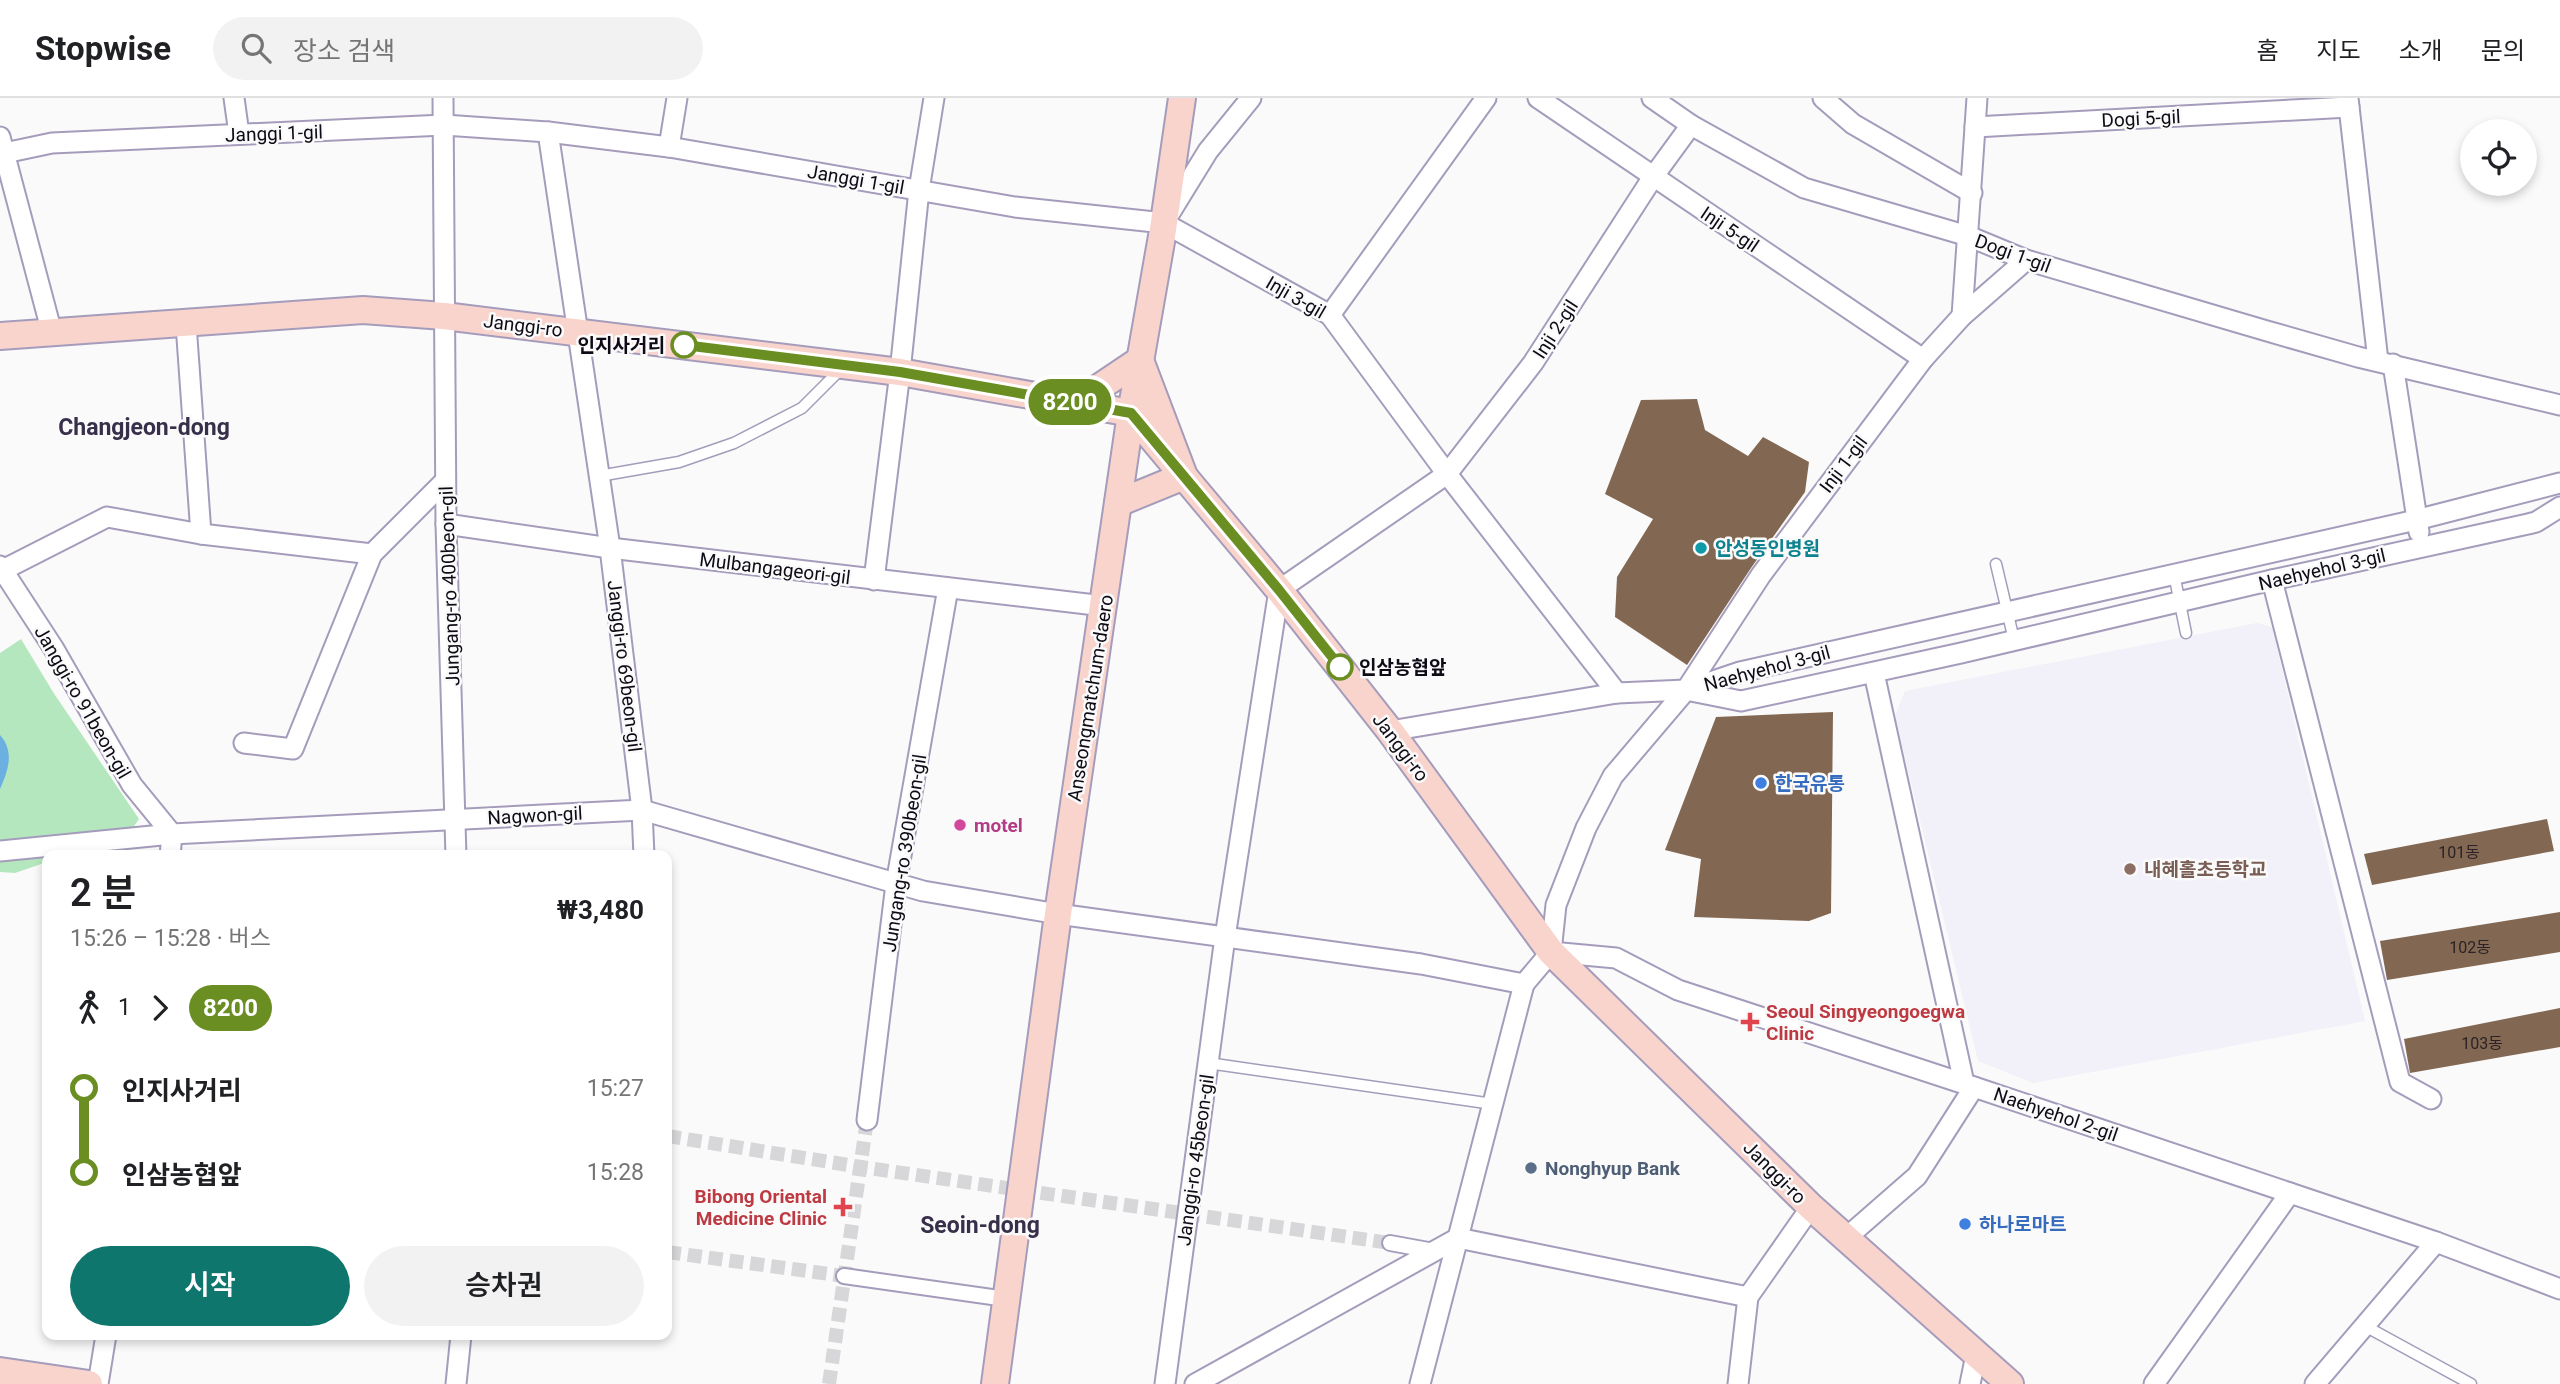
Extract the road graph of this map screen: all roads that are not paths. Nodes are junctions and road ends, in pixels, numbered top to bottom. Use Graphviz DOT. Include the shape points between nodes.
graph roads {
  1 [pos="234,98"];
  2 [pos="443,98"];
  3 [pos="677,98"];
  4 [pos="934,98"];
  5 [pos="1182,98"];
  6 [pos="1251,98"];
  7 [pos="1486,98"];
  8 [pos="1538,98"];
  9 [pos="1652,98"];
  10 [pos="1823,98"];
  11 [pos="1977,98"];
  12 [pos="2348,103"];
  13 [pos="444,125"];
  14 [pos="1691,125"];
  15 [pos="1975,127"];
  16 [pos="548,132"];
  17 [pos="239,134"];
  18 [pos="669,146"];
  19 [pos="1,147"];
  20 [pos="1653,177"];
  21 [pos="919,190"];
  22 [pos="1972,193"];
  23 [pos="1164,223"];
  24 [pos="1968,236"];
  25 [pos="2026,260"];
  26 [pos="1330,315"];
  27 [pos="444,316"];
  28 [pos="1962,316"];
  29 [pos="186,324"];
  30 [pos="576,331"];
  31 [pos="52,332"];
  32 [pos="0,336"];
  33 [pos="1140,359"];
  34 [pos="1923,359"];
  35 [pos="2386,362"];
  36 [pos="845,365"];
  37 [pos="900,372"];
  38 [pos="1076,403"];
  39 [pos="2560,405"];
  40 [pos="1131,413"];
  41 [pos="1447,474"];
  42 [pos="599,476"];
  43 [pos="1184,476"];
  44 [pos="445,481"];
  45 [pos="2560,483"];
  46 [pos="1118,503"];
  47 [pos="2560,507"];
  48 [pos="2416,520"];
  49 [pos="446,524"];
  50 [pos="201,534"];
  51 [pos="2422,547"];
  52 [pos="610,548"];
  53 [pos="372,554"];
  54 [pos="1996,564"];
  55 [pos="1,568"];
  56 [pos="2174,574"];
  57 [pos="874,580"];
  58 [pos="2272,580"];
  59 [pos="948,588"];
  60 [pos="1279,590"];
  61 [pos="2180,601"];
  62 [pos="1104,606"];
  63 [pos="2007,611"];
  64 [pos="2186,633"];
  65 [pos="2014,640"];
  66 [pos="1874,673"];
  67 [pos="1686,690"];
  68 [pos="1617,693"];
  69 [pos="1390,731"];
  70 [pos="244,743"];
  71 [pos="642,810"];
  72 [pos="455,818"];
  73 [pos="172,834"];
  74 [pos="171,850"];
  75 [pos="456,850"];
  76 [pos="644,850"];
  77 [pos="0,851"];
  78 [pos="896,884"];
  79 [pos="1058,914"];
  80 [pos="1225,937"];
  81 [pos="1551,952"];
  82 [pos="1524,984"];
  83 [pos="1208,1063"];
  84 [pos="1969,1085"];
  85 [pos="2431,1099"];
  86 [pos="1493,1104"];
  87 [pos="867,1120"];
  88 [pos="2290,1193"];
  89 [pos="1811,1207"];
  90 [pos="1458,1238"];
  91 [pos="1846,1238"];
  92 [pos="2436,1242"];
  93 [pos="1390,1243"];
  94 [pos="1434,1251"];
  95 [pos="844,1276"];
  96 [pos="2560,1289"];
  97 [pos="1748,1297"];
  98 [pos="1006,1299"];
  99 [pos="2365,1326"];
  100 [pos="105,1340"];
  101 [pos="460,1340"];
  102 [pos="1976,1355"];
  103 [pos="0,1371"];
  104 [pos="89,1384"];
  105 [pos="98,1384"];
  106 [pos="456,1384"];
  107 [pos="995,1384"];
  108 [pos="1164,1384"];
  109 [pos="1195,1384"];
  110 [pos="1420,1384"];
  111 [pos="1738,1384"];
  112 [pos="1970,1384"];
  113 [pos="2010,1384"];
  114 [pos="2154,1384"];
  115 [pos="2315,1384"];
  116 [pos="2470,1384"];
  1 -- 17 [label="street"];
  2 -- 13 [label="street, Jungang-ro 400beon-gil"];
  3 -- 18 [label="street"];
  4 -- 21 [label="street"];
  5 -- 23 [label="main road, Anseongmatchum-daero"];
  6 -- 23 [label="street" via="1208,151"];
  7 -- 26 [label="street"];
  8 -- 20 [label="street, Inji 5-gil"];
  9 -- 14 [label="street, Dogi 1-gil"];
  10 -- 22 [label="street" via="1853,124"];
  11 -- 15 [label="street"];
  12 -- 15 [label="street, Dogi 5-gil"];
  12 -- 35 [label="street, Dogi 5-gil"];
  13 -- 16 [label="street, Janggi 1-gil"];
  13 -- 17 [label="street, Janggi 1-gil"];
  13 -- 27 [label="street, Jungang-ro 400beon-gil"];
  14 -- 20 [label="street, Inji 2-gil"];
  14 -- 24 [label="street, Dogi 1-gil" via="1804,188"];
  15 -- 22 [label="street"];
  16 -- 18 [label="street, Janggi 1-gil"];
  16 -- 30 [label="street"];
  17 -- 19 [label="street, Janggi 1-gil"];
  18 -- 21 [label="street, Janggi 1-gil"];
  19 -- 31 [label="street"];
  20 -- 34 [label="street, Inji 5-gil"];
  20 -- 41 [label="street, Inji 2-gil" via="1533,363"];
  21 -- 23 [label="street, Janggi 1-gil" via="1015,207"];
  21 -- 37 [label="street"];
  22 -- 24 [label="street"];
  23 -- 26 [label="street, Inji 3-gil"];
  23 -- 33 [label="main road, Anseongmatchum-daero"];
  24 -- 25 [label="street, Dogi 1-gil"];
  24 -- 28 [label="street"];
  25 -- 28 [label="street, Inji 1-gil"];
  25 -- 35 [label="street, Dogi 1-gil"];
  26 -- 41 [label="street, Inji 3-gil"];
  27 -- 29 [label="main road, Janggi-ro" via="363,310"];
  27 -- 30 [label="main road, Janggi-ro"];
  27 -- 44 [label="street, Jungang-ro 400beon-gil"];
  28 -- 34 [label="street, Inji 1-gil"];
  29 -- 31 [label="main road, Janggi-ro"];
  29 -- 50 [label="street"];
  30 -- 36 [label="main road, Janggi-ro"];
  30 -- 42 [label="street, Janggi-ro 69beon-gil"];
  31 -- 32 [label="main road, Janggi-ro"];
  33 -- 38 [label="main road"];
  33 -- 40 [label="main road, Anseongmatchum-daero"];
  33 -- 43 [label="main road"];
  34 -- 67 [label="street, Inji 1-gil" via="1760,575"];
  35 -- 39 [label="street, Dogi 1-gil"];
  35 -- 48 [label="street"];
  36 -- 37 [label="main road, Janggi-ro"];
  36 -- 42 [label="lane" via="802,408 734,443 679,462"];
  37 -- 38 [label="main road, Janggi-ro"];
  37 -- 57 [label="street"];
  38 -- 40 [label="main road, Janggi-ro"];
  40 -- 43 [label="main road, Janggi-ro"];
  40 -- 46 [label="main road, Anseongmatchum-daero"];
  41 -- 60 [label="street, Inji 2-gil"];
  41 -- 68 [label="street"];
  42 -- 52 [label="street, Janggi-ro 69beon-gil"];
  43 -- 46 [label="main road"];
  43 -- 60 [label="main road, Janggi-ro"];
  44 -- 49 [label="street, Jungang-ro 400beon-gil"];
  44 -- 53 [label="street"];
  45 -- 48 [label="street, Naehyehol 3-gil"];
  46 -- 62 [label="main road, Anseongmatchum-daero"];
  47 -- 51 [label="street, Naehyehol 3-gil" via="2536,522"];
  48 -- 51 [label="street"];
  48 -- 56 [label="street, Naehyehol 3-gil"];
  49 -- 52 [label="street, Mulbangageori-gil"];
  49 -- 72 [label="street, Jungang-ro 400beon-gil"];
  50 -- 53 [label="street"];
  50 -- 55 [label="street" via="107,517"];
  51 -- 58 [label="street, Naehyehol 3-gil"];
  52 -- 57 [label="street, Mulbangageori-gil"];
  52 -- 71 [label="street, Janggi-ro 69beon-gil"];
  53 -- 70 [label="street" via="293,748"];
  54 -- 63 [label="lane"];
  55 -- 73 [label="street, Janggi-ro 91beon-gil" via="54,649 132,785"];
  56 -- 61 [label="lane"];
  56 -- 63 [label="street, Naehyehol 3-gil"];
  57 -- 59 [label="street, Mulbangageori-gil"];
  58 -- 61 [label="street, Naehyehol 3-gil"];
  58 -- 85 [label="street" via="2400,1082"];
  59 -- 62 [label="street, Mulbangageori-gil"];
  59 -- 78 [label="street, Jungang-ro 390beon-gil"];
  60 -- 69 [label="main road, Janggi-ro"];
  60 -- 80 [label="street, Janggi-ro 45beon-gil"];
  61 -- 64 [label="lane"];
  61 -- 65 [label="street, Naehyehol 3-gil"];
  62 -- 79 [label="main road, Anseongmatchum-daero"];
  63 -- 65 [label="lane"];
  63 -- 67 [label="street, Naehyehol 3-gil" via="1740,671"];
  65 -- 66 [label="street, Naehyehol 3-gil"];
  66 -- 67 [label="street, Naehyehol 3-gil" via="1741,701"];
  66 -- 84 [label="street"];
  67 -- 68 [label="street"];
  67 -- 81 [label="street, Inji 1-gil" via="1613,776 1597,807 1556,905"];
  68 -- 69 [label="street"];
  69 -- 81 [label="main road, Janggi-ro"];
  71 -- 72 [label="street, Nagwon-gil"];
  71 -- 76 [label="street, Janggi-ro 69beon-gil"];
  71 -- 78 [label="street, Nagwon-gil"];
  72 -- 73 [label="street, Nagwon-gil"];
  72 -- 75 [label="street, Jungang-ro 400beon-gil"];
  73 -- 74 [label="street"];
  73 -- 77 [label="street, Nagwon-gil"];
  78 -- 79 [label="street, Nagwon-gil"];
  78 -- 87 [label="street, Jungang-ro 390beon-gil"];
  79 -- 80 [label="street"];
  79 -- 98 [label="main road, Anseongmatchum-daero"];
  80 -- 82 [label="street" via="1421,964"];
  80 -- 83 [label="street, Janggi-ro 45beon-gil"];
  81 -- 82 [label="street"];
  81 -- 84 [label="street, Naehyehol 2-gil" via="1616,958 1678,990"];
  81 -- 89 [label="main road, Janggi-ro"];
  82 -- 86 [label="street"];
  83 -- 86 [label="lane"];
  83 -- 108 [label="street, Janggi-ro 45beon-gil"];
  84 -- 88 [label="street, Naehyehol 2-gil"];
  84 -- 91 [label="street" via="1917,1176"];
  86 -- 90 [label="street"];
  88 -- 92 [label="street, Naehyehol 2-gil"];
  88 -- 114 [label="street"];
  89 -- 91 [label="main road, Janggi-ro"];
  89 -- 97 [label="street"];
  90 -- 94 [label="street"];
  90 -- 97 [label="street"];
  90 -- 110 [label="street"];
  91 -- 102 [label="main road, Janggi-ro"];
  92 -- 96 [label="street, Naehyehol 2-gil"];
  92 -- 99 [label="street"];
  93 -- 94 [label="street"];
  94 -- 109 [label="street"];
  95 -- 98 [label="street"];
  97 -- 111 [label="street"];
  98 -- 107 [label="main road, Anseongmatchum-daero"];
  99 -- 115 [label="street"];
  99 -- 116 [label="lane"];
  100 -- 105 [label="street"];
  101 -- 106 [label="street"];
  102 -- 112 [label="street"];
  102 -- 113 [label="main road, Janggi-ro"];
  103 -- 104 [label="main road"];
}
